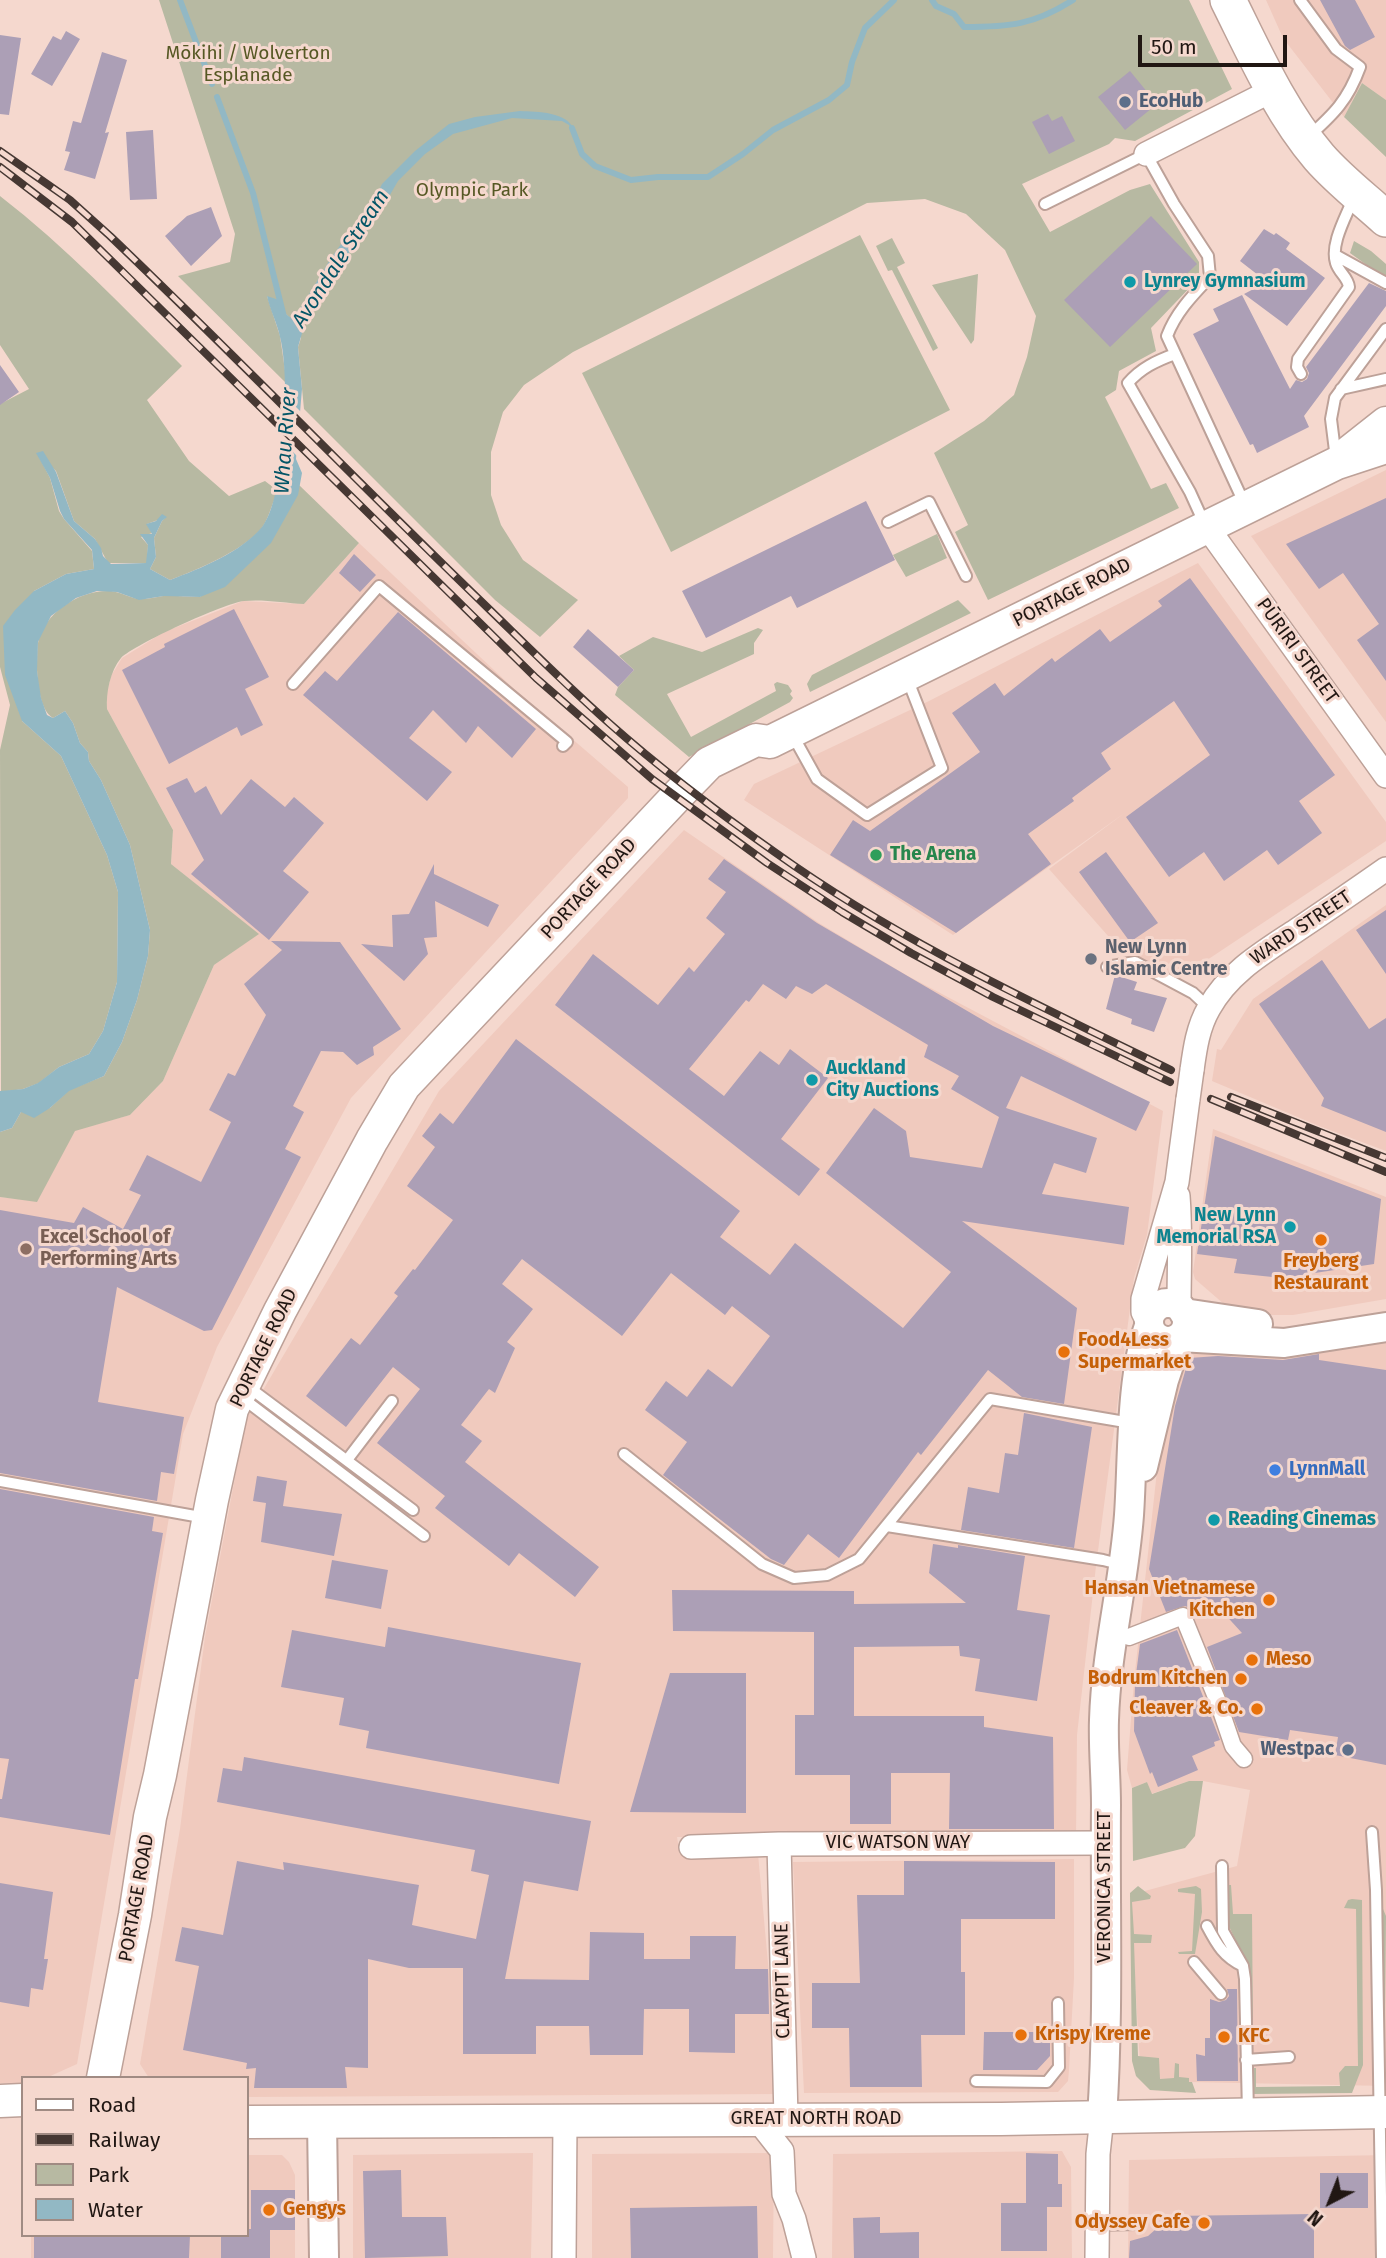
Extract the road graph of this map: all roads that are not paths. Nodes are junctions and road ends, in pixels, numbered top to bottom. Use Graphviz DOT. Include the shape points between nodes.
graph roads {
  1 [pos="1228,0"];
  2 [pos="1300,0"];
  3 [pos="1273,90"];
  4 [pos="1305,140"];
  5 [pos="1146,154"];
  6 [pos="1356,192"];
  7 [pos="1045,204"];
  8 [pos="1386,219"];
  9 [pos="1335,255"];
  10 [pos="1386,283"];
  11 [pos="1386,330"];
  12 [pos="1175,354"];
  13 [pos="1301,374"];
  14 [pos="1386,379"];
  15 [pos="1324,390"];
  16 [pos="1338,394"];
  17 [pos="1386,423"];
  18 [pos="1386,447"];
  19 [pos="1336,463"];
  20 [pos="1246,508"];
  21 [pos="888,522"];
  22 [pos="1207,527"];
  23 [pos="966,576"];
  24 [pos="905,676"];
  25 [pos="293,684"];
  26 [pos="780,737"];
  27 [pos="563,746"];
  28 [pos="1386,776"];
  29 [pos="1386,869"];
  30 [pos="1107,967"];
  31 [pos="1209,1008"];
  32 [pos="1188,1099"];
  33 [pos="1177,1182"];
  34 [pos="1386,1310"];
  35 [pos="1180,1324"];
  36 [pos="1149,1325"];
  37 [pos="1386,1327"];
  38 [pos="242,1390"];
  39 [pos="392,1401"];
  40 [pos="1133,1423"];
  41 [pos="624,1454"];
  42 [pos="347,1460"];
  43 [pos="0,1480"];
  44 [pos="413,1510"];
  45 [pos="208,1518"];
  46 [pos="1129,1518"];
  47 [pos="887,1526"];
  48 [pos="424,1536"];
  49 [pos="1123,1565"];
  50 [pos="1129,1637"];
  51 [pos="1244,1759"];
  52 [pos="1372,1832"];
  53 [pos="1104,1843"];
  54 [pos="779,1844"];
  55 [pos="691,1847"];
  56 [pos="1222,1866"];
  57 [pos="1207,1926"];
  58 [pos="1194,1962"];
  59 [pos="1243,1966"];
  60 [pos="1222,1994"];
  61 [pos="1058,2003"];
  62 [pos="111,2037"];
  63 [pos="1289,2057"];
  64 [pos="1246,2060"];
  65 [pos="80,2076"];
  66 [pos="103,2076"];
  67 [pos="126,2076"];
  68 [pos="976,2081"];
  69 [pos="21,2100"];
  70 [pos="0,2101"];
  71 [pos="1383,2112"];
  72 [pos="1248,2115"];
  73 [pos="1102,2117"];
  74 [pos="771,2118"];
  75 [pos="0,2120"];
  76 [pos="322,2120"];
  77 [pos="565,2120"];
  78 [pos="21,2122"];
  79 [pos="248,2122"];
  80 [pos="1384,2186"];
  81 [pos="1136,2224"];
  82 [pos="1097,2225"];
  83 [pos="324,2258"];
  84 [pos="564,2258"];
  85 [pos="804,2258"];
  86 [pos="1097,2258"];
  87 [pos="1382,2258"];
  1 -- 3 [label="main road"];
  2 -- 4 [label="lane" via="1336,48 1360,67 1336,112"];
  3 -- 4 [label="main road"];
  3 -- 5 [label="street"];
  4 -- 6 [label="main road"];
  5 -- 7 [label="lane"];
  5 -- 12 [label="lane" via="1209,256 1210,277 1186,303 1167,335"];
  6 -- 8 [label="main road"];
  6 -- 9 [label="lane"];
  9 -- 10 [label="lane"];
  9 -- 13 [label="lane" via="1348,290 1298,359"];
  11 -- 16 [label="lane"];
  12 -- 20 [label="lane"];
  12 -- 22 [label="lane" via="1153,362 1128,383"];
  14 -- 16 [label="lane"];
  15 -- 16 [label="lane"];
  16 -- 19 [label="lane" via="1331,419"];
  17 -- 19 [label="main road, PORTAGE ROAD"];
  18 -- 19 [label="main road, PORTAGE ROAD"];
  19 -- 20 [label="main road, PORTAGE ROAD"];
  20 -- 22 [label="main road, PORTAGE ROAD"];
  21 -- 23 [label="lane" via="929,502"];
  22 -- 24 [label="main road, PORTAGE ROAD"];
  22 -- 28 [label="street, PŪRIRI STREET"];
  24 -- 26 [label="main road, PORTAGE ROAD"];
  24 -- 26 [label="lane" via="942,768 867,815 817,779"];
  25 -- 27 [label="lane" via="379,586 567,742"];
  26 -- 38 [label="main road, PORTAGE ROAD" via="765,754 723,776 686,787 404,1086 280,1311"];
  29 -- 31 [label="street, WARD STREET" via="1242,968"];
  30 -- 31 [label="lane" via="1135,962 1193,993"];
  31 -- 32 [label="street, WARD STREET, bridge" via="1198,1035"];
  32 -- 33 [label="street, VERONICA STREET"];
  33 -- 35 [label="street, VERONICA STREET"];
  33 -- 36 [label="street, VERONICA STREET" via="1143,1299"];
  34 -- 35 [label="street" via="1284,1325"];
  35 -- 36 [label="street" via="1167,1303 1149,1315"];
  35 -- 37 [label="street" via="1279,1343"];
  35 -- 46 [label="street, VERONICA STREET"];
  36 -- 40 [label="street, VERONICA STREET" via="1142,1346"];
  38 -- 42 [label="lane"];
  38 -- 45 [label="main road, PORTAGE ROAD" via="228,1424"];
  38 -- 48 [label="lane"];
  39 -- 42 [label="lane"];
  40 -- 46 [label="street, VERONICA STREET"];
  40 -- 47 [label="lane" via="990,1399"];
  41 -- 47 [label="lane" via="762,1564 794,1578 827,1575 859,1559"];
  42 -- 44 [label="lane"];
  43 -- 45 [label="lane"];
  45 -- 62 [label="main road, PORTAGE ROAD"];
  46 -- 49 [label="street, VERONICA STREET"];
  47 -- 49 [label="lane"];
  49 -- 53 [label="street, VERONICA STREET" via="1107,1673"];
  50 -- 51 [label="street" via="1183,1616 1233,1746"];
  52 -- 71 [label="lane"];
  53 -- 54 [label="street, VIC WATSON WAY"];
  53 -- 73 [label="street, VERONICA STREET"];
  54 -- 55 [label="street, VIC WATSON WAY"];
  54 -- 74 [label="street, CLAYPIT LANE"];
  56 -- 59 [label="lane" via="1223,1931"];
  57 -- 59 [label="lane" via="1220,1951"];
  58 -- 60 [label="lane"];
  59 -- 64 [label="lane"];
  61 -- 68 [label="lane" via="1059,2067 1047,2082"];
  62 -- 65 [label="main road"];
  62 -- 66 [label="main road, PORTAGE ROAD"];
  62 -- 67 [label="main road"];
  63 -- 64 [label="lane"];
  64 -- 72 [label="lane"];
  69 -- 70 [label="main road"];
  71 -- 72 [label="main road, GREAT NORTH ROAD"];
  71 -- 80 [label="lane"];
  72 -- 73 [label="main road, GREAT NORTH ROAD"];
  73 -- 74 [label="main road, GREAT NORTH ROAD"];
  73 -- 82 [label="street, VERONICA STREET"];
  74 -- 77 [label="main road, GREAT NORTH ROAD"];
  74 -- 85 [label="street" via="782,2151 784,2194"];
  75 -- 78 [label="main road"];
  76 -- 77 [label="main road, GREAT NORTH ROAD"];
  76 -- 79 [label="main road, GREAT NORTH ROAD"];
  76 -- 83 [label="street"];
  77 -- 84 [label="street"];
  80 -- 87 [label="lane"];
  81 -- 82 [label="lane"];
  82 -- 86 [label="street, VERONICA STREET"];
}
